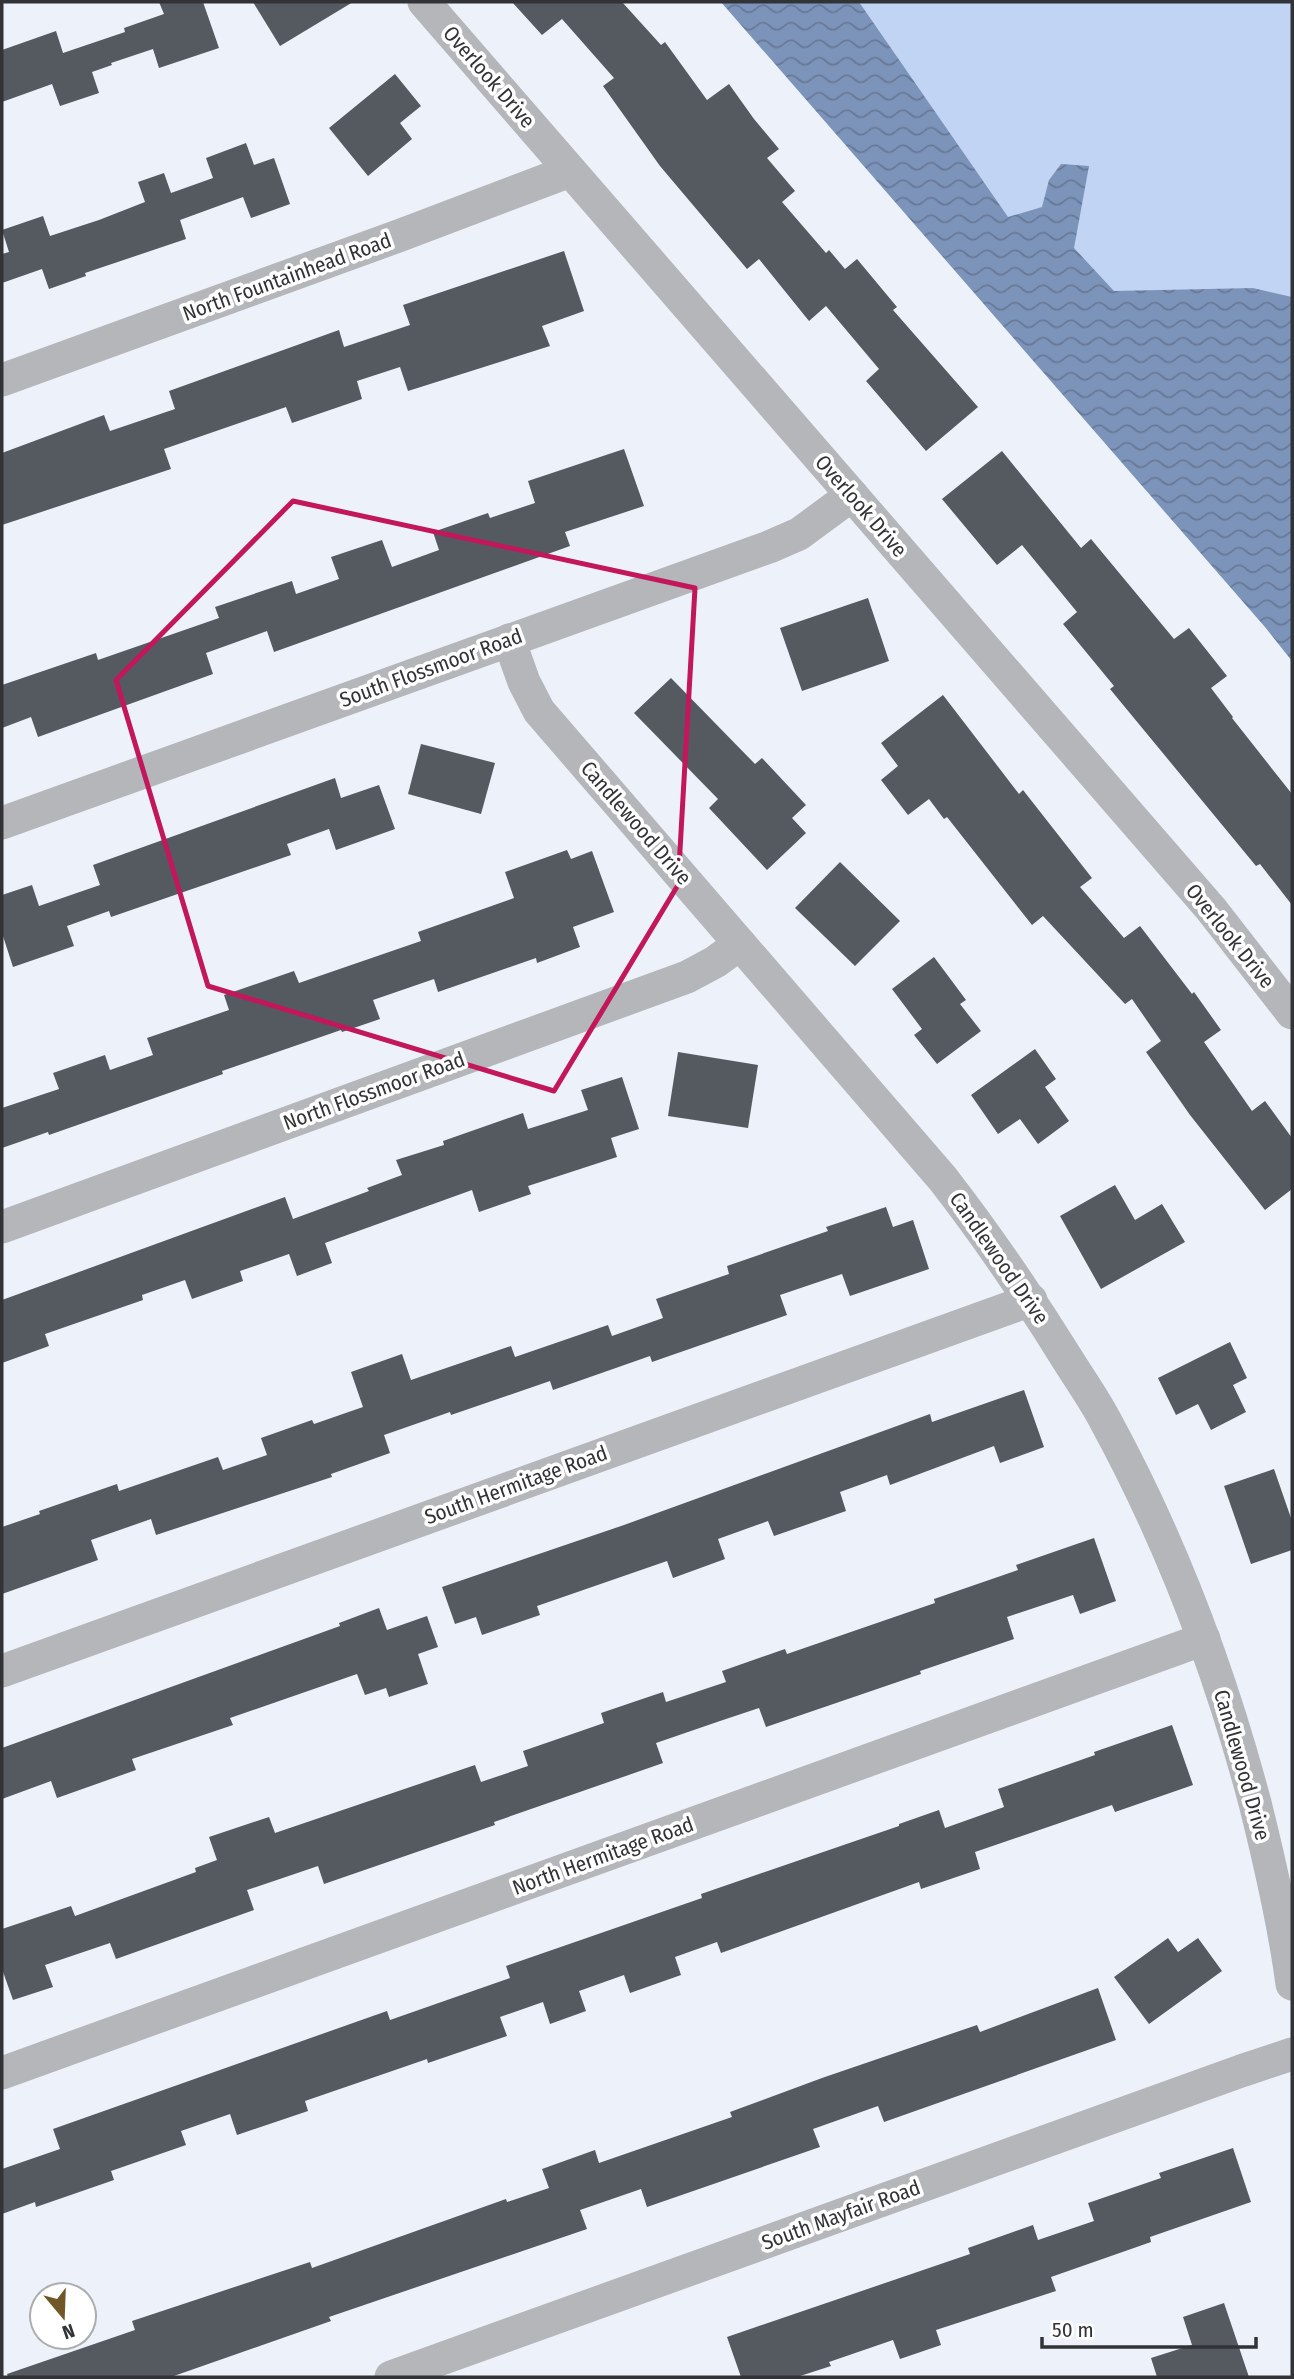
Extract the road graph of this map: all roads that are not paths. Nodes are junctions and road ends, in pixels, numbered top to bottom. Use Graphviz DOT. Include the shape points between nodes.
graph roads {
  1 [pos="424,2"];
  2 [pos="570,171"];
  3 [pos="2,380"];
  4 [pos="852,495"];
  5 [pos="509,640"];
  6 [pos="2,823"];
  7 [pos="740,944"];
  8 [pos="1292,1013"];
  9 [pos="2,1227"];
  10 [pos="1031,1300"];
  11 [pos="1204,1639"];
  12 [pos="2,1671"];
  13 [pos="1292,1984"];
  14 [pos="1292,2054"];
  15 [pos="2,2074"];
  16 [pos="391,2377"];
  1 -- 2 [label="street, Overlook Drive"];
  2 -- 3 [label="street, North Fountainhead Road"];
  2 -- 4 [label="street, Overlook Drive"];
  4 -- 5 [label="street, South Flossmoor Road" via="799,534 769,547"];
  4 -- 8 [label="street, Overlook Drive" via="1211,909"];
  5 -- 6 [label="street, South Flossmoor Road"];
  5 -- 7 [label="street, Candlewood Drive" via="539,711"];
  7 -- 9 [label="street, North Flossmoor Road" via="687,977"];
  7 -- 10 [label="street, Candlewood Drive" via="943,1179"];
  10 -- 11 [label="street, Candlewood Drive" via="1105,1418"];
  10 -- 12 [label="street, South Hermitage Road"];
  11 -- 13 [label="street, Candlewood Drive" via="1268,1853"];
  11 -- 15 [label="street, North Hermitage Road"];
  14 -- 16 [label="street, South Mayfair Road"];
}
